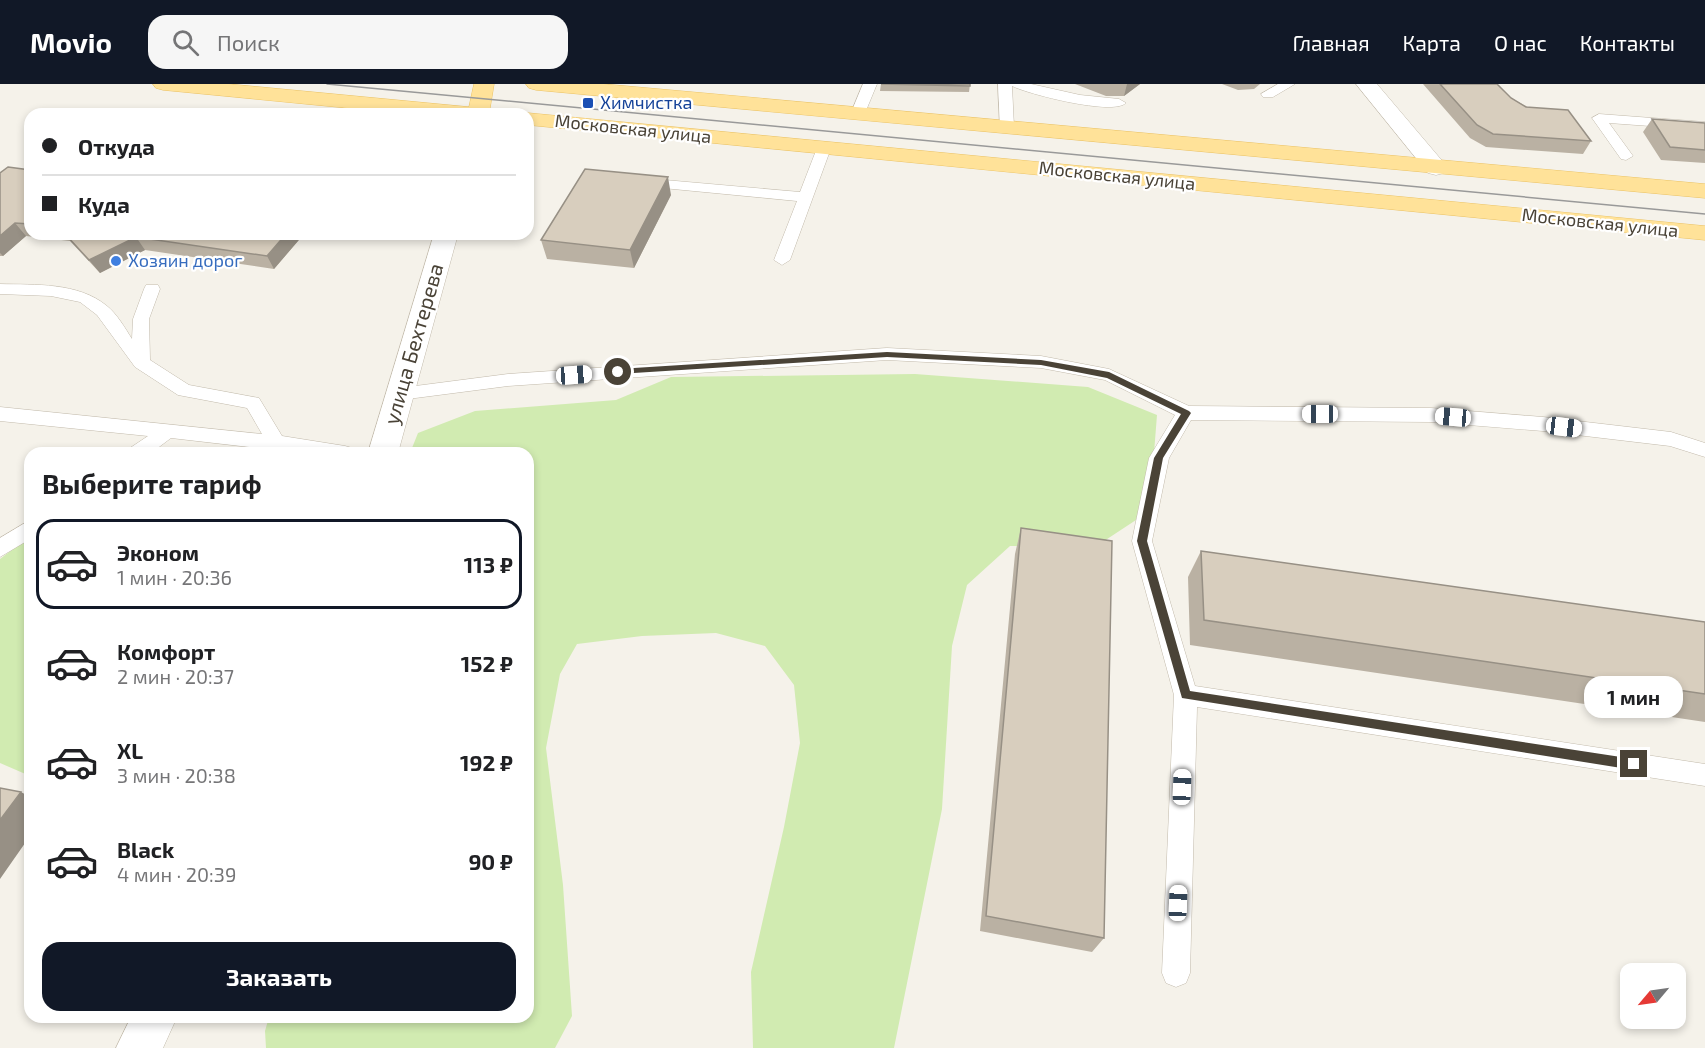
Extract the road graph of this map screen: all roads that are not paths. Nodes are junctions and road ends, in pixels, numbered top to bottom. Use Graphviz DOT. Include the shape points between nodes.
graph roads {
  1 [pos="163,84"];
  2 [pos="484,84"];
  3 [pos="536,84"];
  4 [pos="870,84"];
  5 [pos="1005,84"];
  6 [pos="1017,84"];
  7 [pos="1288,84"];
  8 [pos="1366,84"];
  9 [pos="1268,93"];
  10 [pos="1119,103"];
  11 [pos="413,108"];
  12 [pos="478,108"];
  13 [pos="858,113"];
  14 [pos="534,120"];
  15 [pos="1705,126"];
  16 [pos="1007,127"];
  17 [pos="824,148"];
  18 [pos="1626,156"];
  19 [pos="1436,168"];
  20 [pos="628,180"];
  21 [pos="1705,191"];
  22 [pos="806,197"];
  23 [pos="1705,233"];
  24 [pos="444,240"];
  25 [pos="782,260"];
  26 [pos="0,289"];
  27 [pos="152,289"];
  28 [pos="141,363"];
  29 [pos="400,394"];
  30 [pos="1186,413"];
  31 [pos="0,414"];
  32 [pos="168,431"];
  33 [pos="276,442"];
  34 [pos="145,447"];
  35 [pos="307,447"];
  36 [pos="385,447"];
  37 [pos="1705,450"];
  38 [pos="24,532"];
  39 [pos="0,549"];
  40 [pos="1186,695"];
  41 [pos="1705,775"];
  42 [pos="1176,973"];
  43 [pos="152,1023"];
  44 [pos="139,1048"];
  1 -- 11 [label="main road"];
  2 -- 12 [label="main road"];
  3 -- 13 [label="main road, Московская улица"];
  4 -- 13 [label="lane"];
  5 -- 16 [label="lane"];
  6 -- 10 [label="lane" via="1053,95"];
  7 -- 9 [label="lane"];
  8 -- 19 [label="street"];
  13 -- 16 [label="main road, Московская улица"];
  14 -- 17 [label="main road, Московская улица"];
  15 -- 18 [label="lane" via="1599,118"];
  16 -- 19 [label="main road, Московская улица"];
  17 -- 22 [label="lane"];
  17 -- 23 [label="main road, Московская улица"];
  19 -- 21 [label="main road, Московская улица"];
  20 -- 22 [label="lane"];
  22 -- 25 [label="lane"];
  24 -- 29 [label="street, улица Бехтерева"];
  26 -- 28 [label="lane" via="85,297 103,310"];
  27 -- 28 [label="lane" via="141,319"];
  28 -- 33 [label="lane" via="184,391 253,404"];
  29 -- 30 [label="lane" via="508,380 887,354 1041,362 1109,375"];
  29 -- 36 [label="street, улица Бехтерева"];
  30 -- 37 [label="lane" via="1431,415 1671,439"];
  30 -- 40 [label="lane" via="1158,458 1142,541"];
  31 -- 32 [label="lane"];
  32 -- 33 [label="lane"];
  32 -- 34 [label="lane"];
  33 -- 35 [label="lane"];
  38 -- 39 [label="lane"];
  40 -- 41 [label="lane"];
  40 -- 42 [label="lane"];
  43 -- 44 [label="street"];
}
